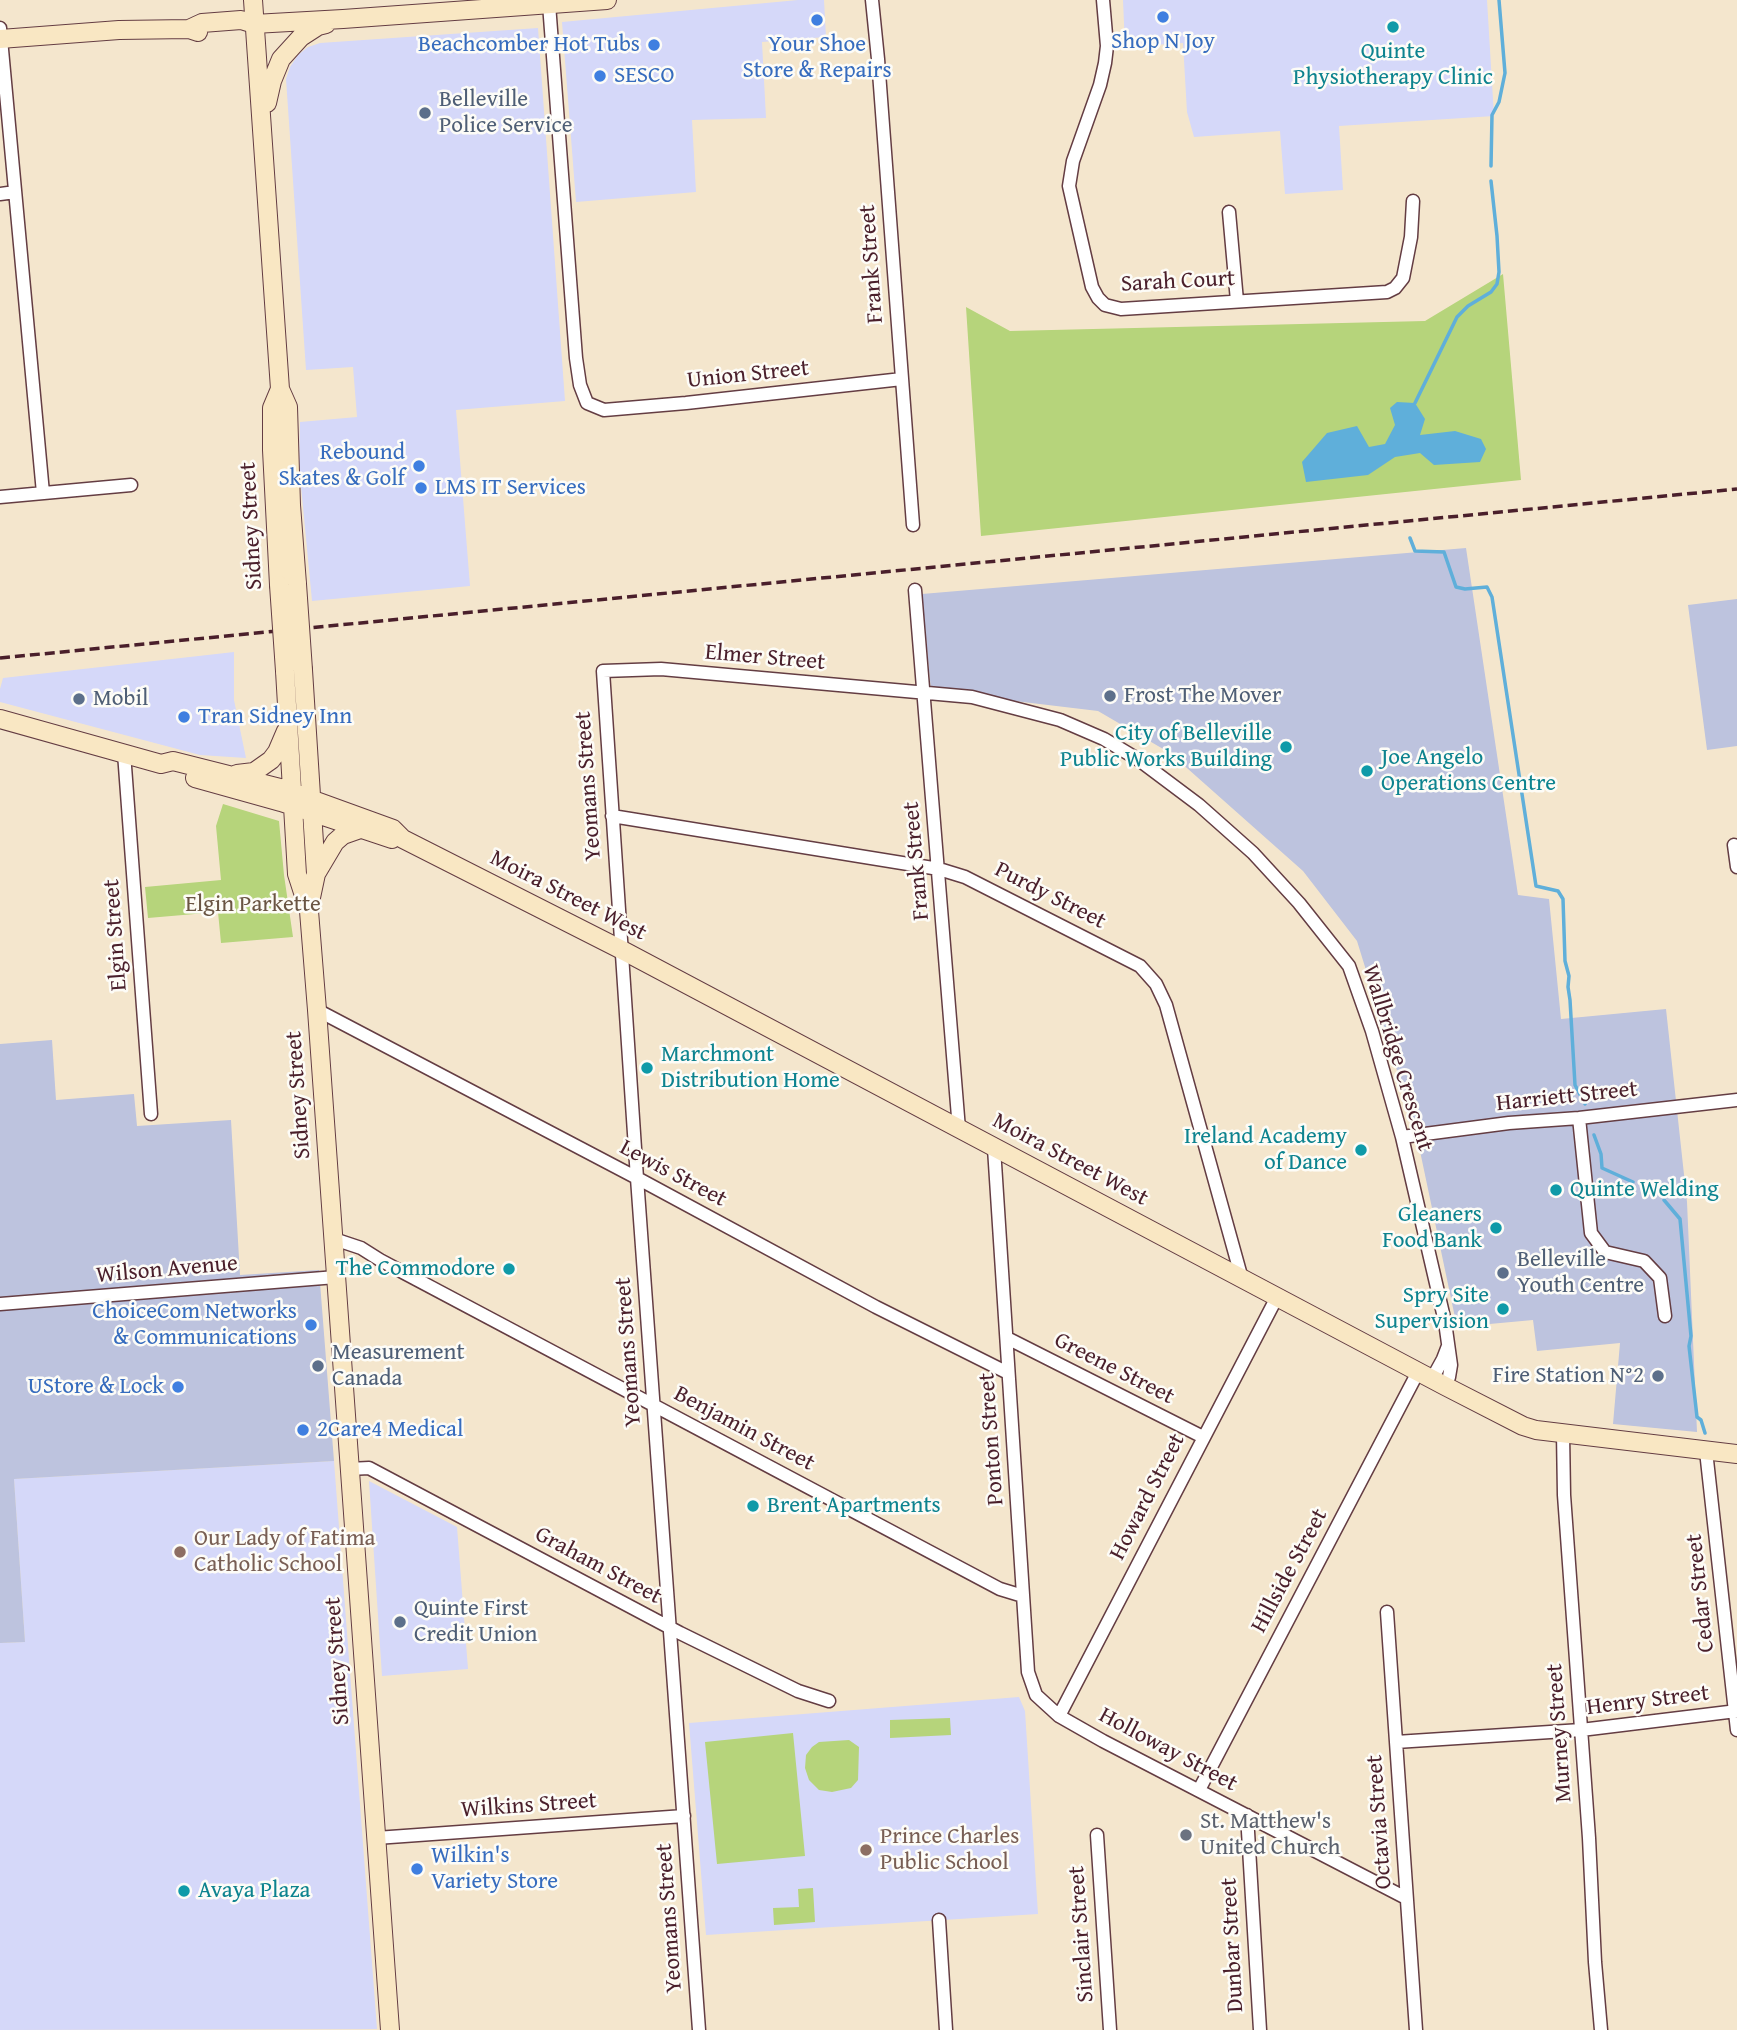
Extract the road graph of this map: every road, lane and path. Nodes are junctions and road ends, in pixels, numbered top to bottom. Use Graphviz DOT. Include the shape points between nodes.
graph roads {
  1 [pos="253,0"];
  2 [pos="607,0"];
  3 [pos="872,0"];
  4 [pos="1103,0"];
  5 [pos="549,4"];
  6 [pos="456,6"];
  7 [pos="343,19"];
  8 [pos="254,24"];
  9 [pos="0,36"];
  10 [pos="263,127"];
  11 [pos="15,192"];
  12 [pos="0,194"];
  13 [pos="1413,201"];
  14 [pos="1229,212"];
  15 [pos="1237,301"];
  16 [pos="902,379"];
  17 [pos="131,485"];
  18 [pos="43,493"];
  19 [pos="0,497"];
  20 [pos="913,525"];
  21 [pos="288,584"];
  22 [pos="915,590"];
  23 [pos="603,671"];
  24 [pos="924,693"];
  25 [pos="0,719"];
  26 [pos="288,725"];
  27 [pos="124,754"];
  28 [pos="162,764"];
  29 [pos="233,775"];
  30 [pos="293,799"];
  31 [pos="312,806"];
  32 [pos="612,816"];
  33 [pos="360,830"];
  34 [pos="403,839"];
  35 [pos="1734,845"];
  36 [pos="1737,867"];
  37 [pos="939,869"];
  38 [pos="316,874"];
  39 [pos="309,911"];
  40 [pos="622,950"];
  41 [pos="317,1010"];
  42 [pos="1737,1100"];
  43 [pos="151,1114"];
  44 [pos="1579,1118"];
  45 [pos="959,1129"];
  46 [pos="1402,1136"];
  47 [pos="994,1148"];
  48 [pos="637,1178"];
  49 [pos="334,1240"];
  50 [pos="336,1277"];
  51 [pos="1242,1279"];
  52 [pos="1277,1297"];
  53 [pos="0,1304"];
  54 [pos="1665,1316"];
  55 [pos="1007,1338"];
  56 [pos="1008,1373"];
  57 [pos="1431,1379"];
  58 [pos="654,1406"];
  59 [pos="1563,1433"];
  60 [pos="1203,1437"];
  61 [pos="1706,1451"];
  62 [pos="1737,1454"];
  63 [pos="349,1469"];
  64 [pos="1023,1596"];
  65 [pos="1387,1612"];
  66 [pos="671,1628"];
  67 [pos="829,1701"];
  68 [pos="1736,1711"];
  69 [pos="1059,1716"];
  70 [pos="1581,1730"];
  71 [pos="1737,1730"];
  72 [pos="1396,1742"];
  73 [pos="1199,1790"];
  74 [pos="1247,1815"];
  75 [pos="684,1816"];
  76 [pos="1097,1835"];
  77 [pos="376,1838"];
  78 [pos="1406,1898"];
  79 [pos="939,1920"];
  80 [pos="390,2030"];
  81 [pos="699,2030"];
  82 [pos="946,2030"];
  83 [pos="1110,2030"];
  84 [pos="1259,2030"];
  85 [pos="1416,2030"];
  86 [pos="1601,2030"];
  1 -- 8 [label="main road, Sidney Street"];
  2 -- 5 [label="main road"];
  3 -- 16 [label="street, Frank Street"];
  4 -- 15 [label="street, Sarah Court" via="1105,63 1069,186 1093,287 1105,305 1121,309"];
  5 -- 6 [label="main road"];
  5 -- 16 [label="street, Union Street" via="576,358 587,403 604,410"];
  6 -- 7 [label="main road"];
  7 -- 8 [label="main road"];
  7 -- 10 [label="main road" via="318,26 281,59"];
  8 -- 9 [label="main road" via="241,20 202,23 189,29"];
  8 -- 10 [label="main road, Sidney Street"];
  9 -- 11 [label="street"];
  10 -- 21 [label="main road, Sidney Street" via="280,389 288,407"];
  11 -- 12 [label="street"];
  11 -- 18 [label="street"];
  13 -- 15 [label="street, Sarah Court" via="1403,278 1395,288"];
  14 -- 15 [label="street"];
  16 -- 20 [label="street, Frank Street"];
  17 -- 18 [label="street"];
  18 -- 19 [label="street"];
  21 -- 26 [label="main road, Sidney Street, bridge"];
  21 -- 31 [label="main road, Sidney Street, bridge" via="303,670"];
  22 -- 24 [label="street, Frank Street"];
  23 -- 24 [label="street, Elmer Street" via="661,669"];
  23 -- 32 [label="street, Yeomans Street"];
  24 -- 37 [label="street, Frank Street"];
  24 -- 46 [label="street, Wallbridge Crescent" via="971,697 1060,720 1104,739 1199,805 1253,853 1349,966"];
  25 -- 27 [label="main road, Moira Street West"];
  26 -- 29 [label="main road" via="271,760 254,772"];
  26 -- 30 [label="main road, Sidney Street"];
  27 -- 28 [label="main road, Moira Street West"];
  27 -- 43 [label="street, Elgin Street"];
  28 -- 29 [label="main road, Moira Street West" via="173,761"];
  28 -- 30 [label="main road, Moira Street West" via="169,771"];
  29 -- 30 [label="main road, Moira Street West"];
  30 -- 31 [label="main road, Moira Street West"];
  30 -- 39 [label="main road, Sidney Street" via="297,874"];
  31 -- 33 [label="main road, Moira Street West"];
  31 -- 34 [label="main road, Moira Street West" via="393,829"];
  31 -- 38 [label="main road, Sidney Street"];
  32 -- 37 [label="street, Purdy Street"];
  32 -- 40 [label="street, Yeomans Street"];
  33 -- 34 [label="main road, Moira Street West"];
  33 -- 38 [label="main road" via="335,842"];
  34 -- 40 [label="main road, Moira Street West"];
  35 -- 36 [label="street"];
  37 -- 45 [label="street, Frank Street"];
  37 -- 51 [label="street, Purdy Street" via="965,877 1140,966 1156,984"];
  38 -- 39 [label="main road, Sidney Street"];
  39 -- 41 [label="main road, Sidney Street"];
  40 -- 45 [label="main road, Moira Street West"];
  40 -- 48 [label="street, Yeomans Street"];
  41 -- 48 [label="street, Lewis Street"];
  41 -- 49 [label="main road, Sidney Street"];
  42 -- 44 [label="street, Harriett Street"];
  44 -- 46 [label="street, Harriett Street"];
  44 -- 54 [label="street" via="1591,1233 1605,1252 1644,1261 1660,1278"];
  45 -- 47 [label="main road, Moira Street West"];
  46 -- 57 [label="street, Wallbridge Crescent" via="1448,1345"];
  47 -- 51 [label="main road, Moira Street West"];
  47 -- 55 [label="street, Ponton Street"];
  48 -- 56 [label="street, Lewis Street"];
  48 -- 58 [label="street, Yeomans Street"];
  49 -- 50 [label="main road, Sidney Street"];
  49 -- 58 [label="street, Benjamin Street" via="361,1248"];
  50 -- 53 [label="street, Wilson Avenue"];
  50 -- 63 [label="main road, Sidney Street"];
  51 -- 52 [label="main road, Moira Street West"];
  52 -- 57 [label="main road, Moira Street West"];
  52 -- 60 [label="street, Howard Street"];
  55 -- 56 [label="street, Ponton Street"];
  55 -- 60 [label="street, Greene Street"];
  56 -- 64 [label="street, Ponton Street"];
  57 -- 59 [label="main road, Moira Street West" via="1523,1426"];
  57 -- 73 [label="street, Hillside Street"];
  58 -- 64 [label="street, Benjamin Street" via="1000,1589"];
  58 -- 66 [label="street, Yeomans Street"];
  59 -- 61 [label="main road, Moira Street West"];
  59 -- 70 [label="street, Murney Street"];
  60 -- 69 [label="street, Howard Street"];
  61 -- 62 [label="main road, Moira Street West"];
  61 -- 68 [label="street, Cedar Street"];
  63 -- 66 [label="street, Graham Street" via="369,1468"];
  63 -- 77 [label="main road, Sidney Street"];
  64 -- 69 [label="street, Ponton Street" via="1028,1672 1036,1695"];
  65 -- 72 [label="street, Octavia Street"];
  66 -- 67 [label="street, Graham Street" via="798,1691"];
  66 -- 75 [label="street, Yeomans Street"];
  68 -- 70 [label="street, Henry Street"];
  68 -- 71 [label="street, Cedar Street"];
  69 -- 73 [label="street, Holloway Street"];
  70 -- 72 [label="street, Henry Street"];
  70 -- 86 [label="street, Murney Street"];
  72 -- 78 [label="street, Octavia Street"];
  73 -- 74 [label="street, Holloway Street"];
  74 -- 78 [label="street, Holloway Street"];
  74 -- 84 [label="street, Dunbar Street"];
  75 -- 77 [label="street, Wilkins Street"];
  75 -- 81 [label="street, Yeomans Street"];
  76 -- 83 [label="street, Sinclair Street"];
  77 -- 80 [label="main road, Sidney Street"];
  78 -- 85 [label="street, Octavia Street"];
  79 -- 82 [label="street"];
}
